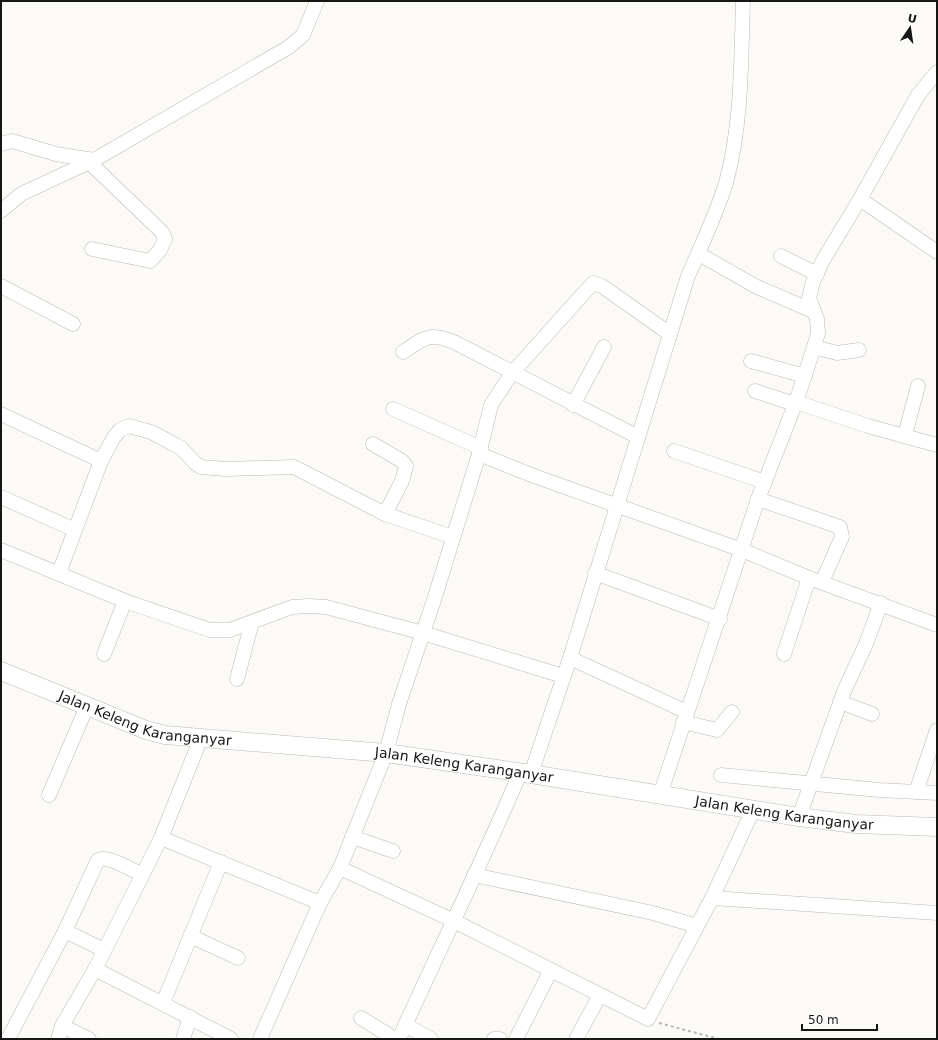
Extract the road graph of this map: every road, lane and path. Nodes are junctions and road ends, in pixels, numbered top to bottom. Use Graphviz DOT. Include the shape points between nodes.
graph roads {
  1 [pos="317,1"];
  2 [pos="744,1"];
  3 [pos="937,72"];
  4 [pos="1,144"];
  5 [pos="92,161"];
  6 [pos="860,198"];
  7 [pos="1,211"];
  8 [pos="92,249"];
  9 [pos="937,252"];
  10 [pos="699,254"];
  11 [pos="781,256"];
  12 [pos="817,274"];
  13 [pos="1,286"];
  14 [pos="813,311"];
  15 [pos="73,324"];
  16 [pos="670,334"];
  17 [pos="604,347"];
  18 [pos="814,347"];
  19 [pos="859,350"];
  20 [pos="403,352"];
  21 [pos="751,361"];
  22 [pos="512,373"];
  23 [pos="805,376"];
  24 [pos="918,386"];
  25 [pos="755,391"];
  26 [pos="796,403"];
  27 [pos="573,405"];
  28 [pos="393,409"];
  29 [pos="1,414"];
  30 [pos="905,435"];
  31 [pos="638,437"];
  32 [pos="373,444"];
  33 [pos="937,445"];
  34 [pos="480,451"];
  35 [pos="674,451"];
  36 [pos="101,461"];
  37 [pos="765,482"];
  38 [pos="1,497"];
  39 [pos="758,499"];
  40 [pos="618,505"];
  41 [pos="385,514"];
  42 [pos="75,530"];
  43 [pos="453,537"];
  44 [pos="1,550"];
  45 [pos="742,550"];
  46 [pos="59,573"];
  47 [pos="595,573"];
  48 [pos="816,580"];
  49 [pos="126,601"];
  50 [pos="881,603"];
  51 [pos="720,619"];
  52 [pos="252,622"];
  53 [pos="937,625"];
  54 [pos="423,632"];
  55 [pos="104,654"];
  56 [pos="784,654"];
  57 [pos="570,658"];
  58 [pos="1,671"];
  59 [pos="563,676"];
  60 [pos="237,679"];
  61 [pos="840,702"];
  62 [pos="87,706"];
  63 [pos="732,712"];
  64 [pos="872,714"];
  65 [pos="685,717"];
  66 [pos="937,730"];
  67 [pos="201,738"];
  68 [pos="386,753"];
  69 [pos="525,774"];
  70 [pos="721,775"];
  71 [pos="916,792"];
  72 [pos="937,793"];
  73 [pos="49,795"];
  74 [pos="660,795"];
  75 [pos="806,798"];
  76 [pos="753,810"];
  77 [pos="937,827"];
  78 [pos="352,837"];
  79 [pos="161,838"];
  80 [pos="393,850"];
  81 [pos="221,862"];
  82 [pos="340,868"];
  83 [pos="142,875"];
  84 [pos="474,875"];
  85 [pos="712,898"];
  86 [pos="320,903"];
  87 [pos="937,913"];
  88 [pos="452,920"];
  89 [pos="697,926"];
  90 [pos="65,930"];
  91 [pos="190,936"];
  92 [pos="104,950"];
  93 [pos="238,958"];
  94 [pos="95,969"];
  95 [pos="551,970"];
  96 [pos="600,995"];
  97 [pos="163,1002"];
  98 [pos="190,1017"];
  99 [pos="361,1018"];
  100 [pos="648,1019"];
  101 [pos="405,1025"];
  102 [pos="60,1033"];
  103 [pos="8,1039"];
  104 [pos="89,1039"];
  105 [pos="183,1039"];
  106 [pos="231,1039"];
  107 [pos="260,1039"];
  108 [pos="396,1039"];
  109 [pos="399,1039"];
  110 [pos="431,1039"];
  111 [pos="494,1039"];
  112 [pos="500,1039"];
  113 [pos="516,1039"];
  114 [pos="576,1039"];
  115 [pos="719,1039"];
  1 -- 5 [label="street" via="303,35 293,44"];
  2 -- 10 [label="street" via="742,71 734,139 726,183"];
  3 -- 6 [label="street" via="918,95"];
  4 -- 5 [label="street" via="12,141"];
  5 -- 7 [label="street" via="21,194"];
  5 -- 8 [label="street" via="162,232 165,239 160,250 150,261"];
  6 -- 9 [label="street"];
  6 -- 12 [label="street"];
  10 -- 14 [label="street" via="757,287"];
  10 -- 16 [label="street" via="688,276"];
  11 -- 12 [label="street"];
  12 -- 14 [label="street" via="809,298"];
  13 -- 15 [label="street"];
  14 -- 18 [label="street" via="817,319 818,333"];
  16 -- 22 [label="street" via="602,286 593,284"];
  16 -- 31 [label="street"];
  17 -- 27 [label="street"];
  18 -- 19 [label="street" via="837,352"];
  18 -- 23 [label="street"];
  20 -- 22 [label="street" via="426,337 439,336"];
  21 -- 23 [label="street"];
  22 -- 27 [label="street"];
  22 -- 34 [label="street" via="491,405"];
  23 -- 26 [label="street"];
  24 -- 30 [label="street"];
  25 -- 26 [label="street"];
  26 -- 30 [label="street"];
  26 -- 37 [label="street"];
  27 -- 31 [label="street"];
  28 -- 34 [label="street"];
  29 -- 36 [label="street"];
  30 -- 33 [label="street"];
  31 -- 40 [label="street"];
  32 -- 41 [label="street" via="406,466 402,481"];
  34 -- 40 [label="street" via="534,476"];
  34 -- 43 [label="street"];
  35 -- 37 [label="street"];
  36 -- 41 [label="street" via="114,437 120,430 129,426 151,432 174,444 201,466 226,469 294,467"];
  36 -- 42 [label="street"];
  37 -- 39 [label="street"];
  38 -- 42 [label="street"];
  39 -- 45 [label="street"];
  39 -- 48 [label="street" via="840,527 842,537"];
  40 -- 45 [label="street"];
  40 -- 47 [label="street"];
  41 -- 43 [label="street"];
  42 -- 46 [label="street"];
  43 -- 54 [label="street"];
  44 -- 46 [label="street"];
  45 -- 48 [label="street"];
  45 -- 51 [label="street"];
  46 -- 49 [label="street"];
  47 -- 51 [label="street"];
  47 -- 57 [label="street"];
  48 -- 50 [label="street"];
  48 -- 56 [label="street"];
  49 -- 52 [label="street" via="210,630 230,630"];
  49 -- 55 [label="street"];
  50 -- 53 [label="street"];
  50 -- 61 [label="street"];
  51 -- 65 [label="street"];
  52 -- 54 [label="street" via="292,607 309,606 326,607"];
  52 -- 60 [label="street"];
  54 -- 59 [label="street"];
  54 -- 68 [label="street" via="397,710"];
  57 -- 59 [label="street"];
  57 -- 65 [label="street"];
  58 -- 62 [label="main road, Jalan Keleng Karanganyar"];
  59 -- 69 [label="street" via="543,735"];
  61 -- 64 [label="street"];
  61 -- 75 [label="street"];
  62 -- 67 [label="main road, Jalan Keleng Karanganyar" via="156,733"];
  62 -- 73 [label="street"];
  63 -- 65 [label="street" via="717,730"];
  65 -- 74 [label="street"];
  66 -- 71 [label="street"];
  67 -- 68 [label="main road, Jalan Keleng Karanganyar"];
  67 -- 79 [label="street"];
  68 -- 69 [label="main road, Jalan Keleng Karanganyar"];
  68 -- 78 [label="street"];
  69 -- 74 [label="main road, Jalan Keleng Karanganyar"];
  69 -- 84 [label="street"];
  70 -- 75 [label="street"];
  71 -- 72 [label="street"];
  71 -- 75 [label="street" via="879,790"];
  74 -- 76 [label="main road, Jalan Keleng Karanganyar"];
  75 -- 76 [label="main road, Jalan Keleng Karanganyar"];
  75 -- 77 [label="main road, Jalan Keleng Karanganyar" via="856,824"];
  76 -- 85 [label="street"];
  78 -- 80 [label="street"];
  78 -- 82 [label="street"];
  79 -- 81 [label="street"];
  79 -- 83 [label="street"];
  81 -- 86 [label="street"];
  81 -- 91 [label="street"];
  82 -- 86 [label="street"];
  82 -- 88 [label="street"];
  83 -- 90 [label="street" via="104,858 98,860"];
  83 -- 92 [label="street"];
  84 -- 88 [label="street"];
  84 -- 89 [label="street" via="653,913"];
  85 -- 87 [label="street"];
  85 -- 89 [label="street"];
  86 -- 107 [label="street"];
  88 -- 95 [label="street"];
  88 -- 101 [label="street"];
  89 -- 100 [label="street"];
  90 -- 92 [label="street"];
  90 -- 103 [label="street"];
  91 -- 93 [label="street"];
  91 -- 97 [label="street"];
  92 -- 94 [label="street"];
  94 -- 97 [label="street"];
  94 -- 102 [label="street"];
  95 -- 96 [label="street"];
  95 -- 113 [label="street"];
  96 -- 100 [label="street"];
  96 -- 114 [label="street"];
  97 -- 98 [label="street"];
  98 -- 105 [label="street"];
  98 -- 106 [label="street"];
  99 -- 108 [label="street"];
  100 -- 115 [label="path"];
  101 -- 109 [label="street"];
  101 -- 110 [label="street"];
  102 -- 104 [label="street"];
  111 -- 112 [label="street"];
}
